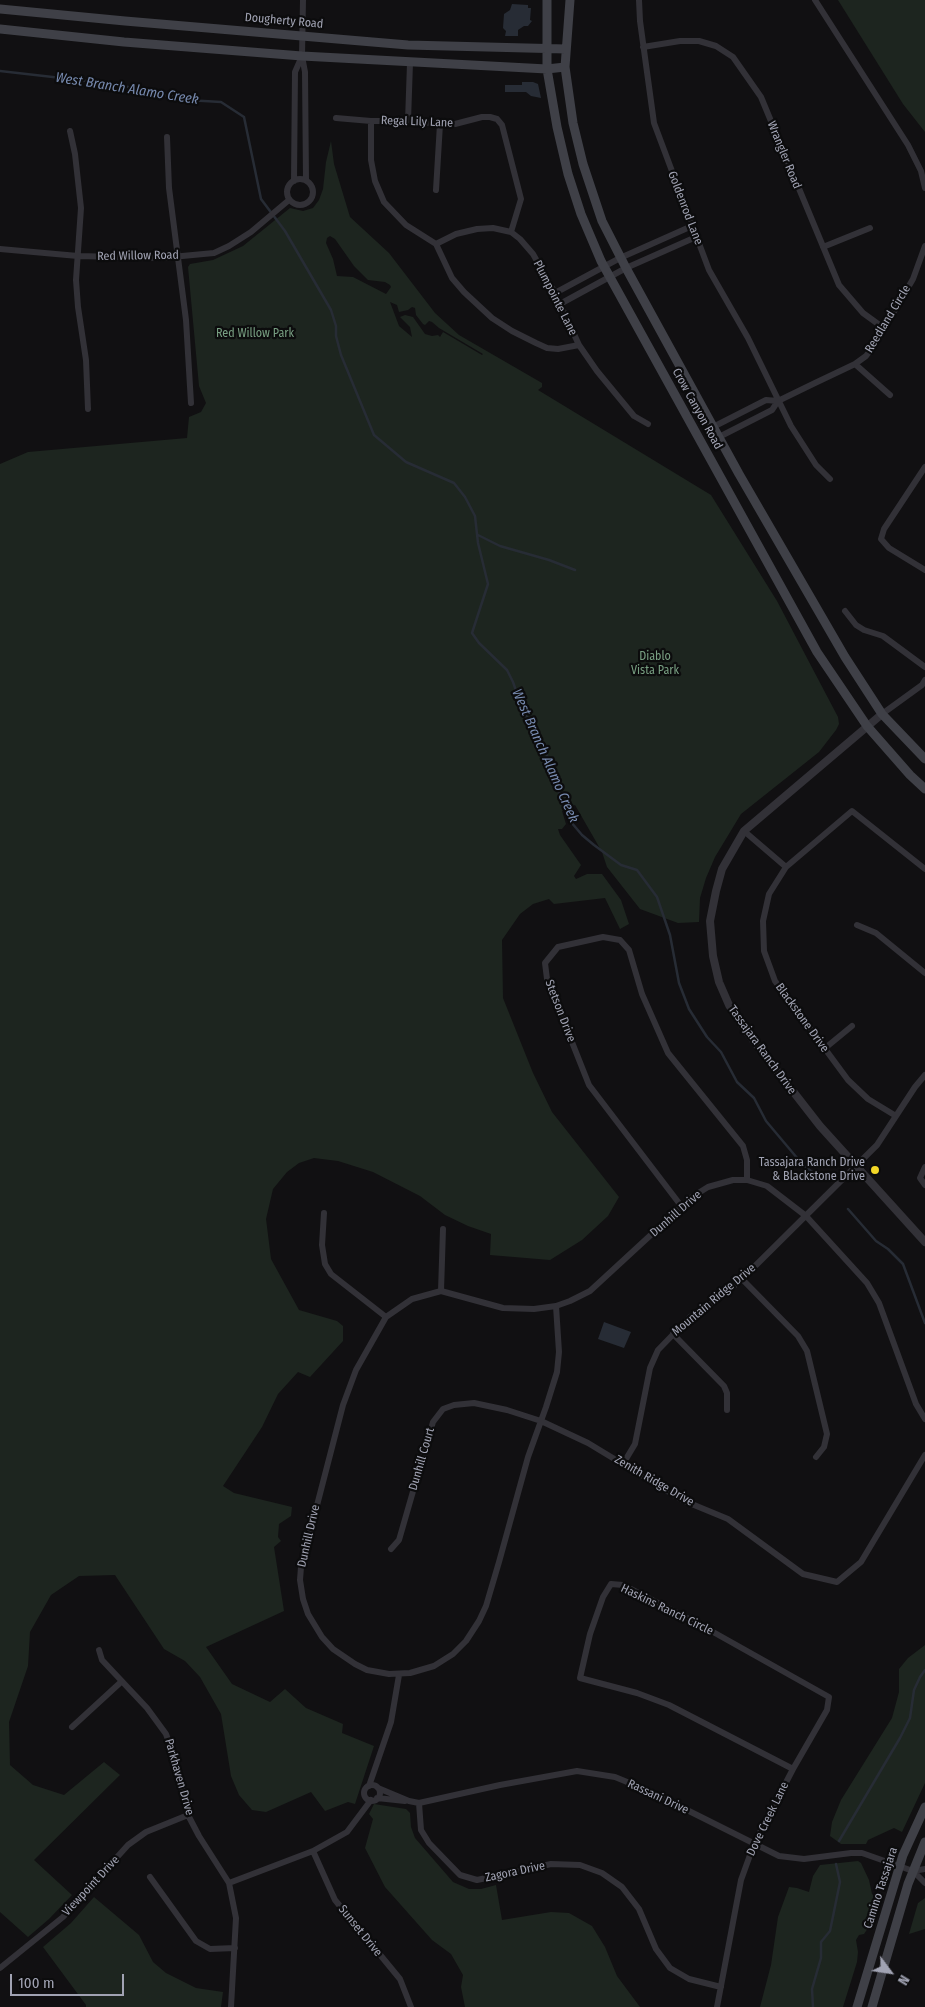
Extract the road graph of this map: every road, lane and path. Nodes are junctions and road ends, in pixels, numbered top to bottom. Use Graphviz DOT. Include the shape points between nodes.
graph roads {
  1 [pos="303,0"];
  2 [pos="547,0"];
  3 [pos="570,0"];
  4 [pos="639,0"];
  5 [pos="815,0"];
  6 [pos="0,8"];
  7 [pos="0,28"];
  8 [pos="302,35"];
  9 [pos="643,47"];
  10 [pos="547,49"];
  11 [pos="566,49"];
  12 [pos="302,56"];
  13 [pos="410,63"];
  14 [pos="565,67"];
  15 [pos="547,69"];
  16 [pos="336,118"];
  17 [pos="408,120"];
  18 [pos="371,121"];
  19 [pos="440,124"];
  20 [pos="70,131"];
  21 [pos="167,137"];
  22 [pos="306,180"];
  23 [pos="294,181"];
  24 [pos="925,188"];
  25 [pos="436,190"];
  26 [pos="289,200"];
  27 [pos="692,226"];
  28 [pos="870,228"];
  29 [pos="511,232"];
  30 [pos="696,238"];
  31 [pos="436,244"];
  32 [pos="925,246"];
  33 [pos="823,248"];
  34 [pos="0,249"];
  35 [pos="78,256"];
  36 [pos="177,256"];
  37 [pos="620,258"];
  38 [pos="605,266"];
  39 [pos="626,268"];
  40 [pos="610,277"];
  41 [pos="555,293"];
  42 [pos="560,304"];
  43 [pos="885,329"];
  44 [pos="579,345"];
  45 [pos="855,364"];
  46 [pos="890,395"];
  47 [pos="778,401"];
  48 [pos="190,402"];
  49 [pos="88,410"];
  50 [pos="648,424"];
  51 [pos="713,427"];
  52 [pos="719,437"];
  53 [pos="925,467"];
  54 [pos="830,479"];
  55 [pos="925,570"];
  56 [pos="845,611"];
  57 [pos="925,667"];
  58 [pos="925,680"];
  59 [pos="882,714"];
  60 [pos="867,726"];
  61 [pos="925,759"];
  62 [pos="925,789"];
  63 [pos="744,831"];
  64 [pos="786,867"];
  65 [pos="925,869"];
  66 [pos="857,926"];
  67 [pos="925,973"];
  68 [pos="852,1026"];
  69 [pos="824,1049"];
  70 [pos="925,1075"];
  71 [pos="896,1116"];
  72 [pos="857,1165"];
  73 [pos="925,1167"];
  74 [pos="746,1180"];
  75 [pos="925,1185"];
  76 [pos="682,1207"];
  77 [pos="324,1213"];
  78 [pos="806,1216"];
  79 [pos="443,1229"];
  80 [pos="924,1238"];
  81 [pos="742,1279"];
  82 [pos="442,1290"];
  83 [pos="556,1306"];
  84 [pos="386,1317"];
  85 [pos="673,1334"];
  86 [pos="727,1410"];
  87 [pos="925,1419"];
  88 [pos="541,1420"];
  89 [pos="925,1455"];
  90 [pos="816,1457"];
  91 [pos="623,1464"];
  92 [pos="391,1549"];
  93 [pos="100,1650"];
  94 [pos="399,1675"];
  95 [pos="121,1682"];
  96 [pos="829,1697"];
  97 [pos="72,1726"];
  98 [pos="380,1752"];
  99 [pos="793,1768"];
  100 [pos="369,1786"];
  101 [pos="378,1787"];
  102 [pos="371,1798"];
  103 [pos="408,1801"];
  104 [pos="419,1803"];
  105 [pos="925,1807"];
  106 [pos="188,1815"];
  107 [pos="925,1842"];
  108 [pos="754,1844"];
  109 [pos="312,1851"];
  110 [pos="900,1866"];
  111 [pos="925,1869"];
  112 [pos="913,1871"];
  113 [pos="150,1877"];
  114 [pos="229,1883"];
  115 [pos="925,1883"];
  116 [pos="235,1948"];
  117 [pos="0,1968"];
  118 [pos="720,1987"];
  119 [pos="231,2007"];
  120 [pos="411,2007"];
  121 [pos="717,2007"];
  122 [pos="857,2007"];
  123 [pos="872,2007"];
  1 -- 8 [label="street"];
  2 -- 10 [label="main road, Crow Canyon Road"];
  3 -- 11 [label="main road, Crow Canyon Road"];
  4 -- 9 [label="street, Goldenrod Lane"];
  5 -- 24 [label="street" via="908,145 921,171"];
  6 -- 8 [label="main road, Dougherty Road"];
  7 -- 12 [label="main road"];
  8 -- 10 [label="main road, Dougherty Road" via="408,44"];
  8 -- 12 [label="street"];
  9 -- 27 [label="street, Goldenrod Lane" via="654,123"];
  9 -- 33 [label="street, Wrangler Road" via="699,41 716,46 733,57 761,97"];
  10 -- 11 [label="main road, Dougherty Road"];
  10 -- 15 [label="main road, Crow Canyon Road"];
  11 -- 14 [label="main road, Crow Canyon Road"];
  12 -- 13 [label="main road"];
  12 -- 22 [label="street"];
  12 -- 23 [label="street" via="295,72"];
  13 -- 15 [label="main road"];
  13 -- 17 [label="street"];
  14 -- 15 [label="main road"];
  14 -- 37 [label="main road, Crow Canyon Road" via="583,164 602,220"];
  15 -- 38 [label="main road, Crow Canyon Road" via="568,174"];
  16 -- 18 [label="street, Regal Lily Lane"];
  17 -- 18 [label="street, Regal Lily Lane"];
  17 -- 19 [label="street, Regal Lily Lane"];
  18 -- 31 [label="street" via="371,160 384,202 406,225"];
  19 -- 25 [label="street"];
  19 -- 29 [label="street, Regal Lily Lane" via="490,116 502,126 522,199"];
  20 -- 35 [label="street" via="81,208"];
  21 -- 36 [label="street"];
  22 -- 23 [label="street"];
  22 -- 26 [label="street" via="313,189 311,201 301,206"];
  23 -- 26 [label="street" via="288,189"];
  26 -- 36 [label="street, Red Willow Road" via="230,246 214,253"];
  27 -- 30 [label="street, Goldenrod Lane"];
  27 -- 37 [label="street"];
  28 -- 33 [label="street"];
  29 -- 31 [label="street" via="477,229 456,234"];
  29 -- 41 [label="street, Plumpointe Lane" via="533,254"];
  30 -- 39 [label="street"];
  30 -- 47 [label="street, Goldenrod Lane" via="709,270 748,338"];
  31 -- 44 [label="street" via="452,278 492,318 548,348"];
  32 -- 43 [label="street, Reedland Circle" via="913,279"];
  33 -- 43 [label="street, Wrangler Road" via="847,295 863,313"];
  34 -- 35 [label="street, Red Willow Road"];
  35 -- 36 [label="street, Red Willow Road"];
  35 -- 49 [label="street" via="76,280 86,360"];
  36 -- 48 [label="street" via="186,320"];
  37 -- 38 [label="street"];
  37 -- 39 [label="main road, Crow Canyon Road"];
  38 -- 40 [label="main road, Crow Canyon Road"];
  38 -- 41 [label="street"];
  39 -- 40 [label="street"];
  39 -- 51 [label="main road, Crow Canyon Road"];
  40 -- 42 [label="street"];
  40 -- 60 [label="main road, Crow Canyon Road" via="807,635"];
  41 -- 42 [label="street, Plumpointe Lane"];
  42 -- 44 [label="street, Plumpointe Lane"];
  43 -- 45 [label="street, Reedland Circle" via="866,356"];
  44 -- 50 [label="street, Plumpointe Lane" via="634,416"];
  45 -- 46 [label="street"];
  45 -- 47 [label="street, Reedland Circle"];
  47 -- 51 [label="street, Reedland Circle" via="766,400"];
  47 -- 52 [label="street, Reedland Circle" via="772,410"];
  47 -- 54 [label="street, Goldenrod Lane" via="816,465"];
  51 -- 52 [label="main road, Crow Canyon Road"];
  52 -- 59 [label="main road, Crow Canyon Road" via="827,628"];
  53 -- 55 [label="street" via="884,529 881,539 889,548"];
  56 -- 57 [label="street" via="856,625 883,636"];
  58 -- 59 [label="street"];
  59 -- 60 [label="street, Tassajara Ranch Drive"];
  59 -- 61 [label="main road, Crow Canyon Road"];
  60 -- 62 [label="main road, Crow Canyon Road"];
  60 -- 63 [label="street, Tassajara Ranch Drive"];
  63 -- 64 [label="street"];
  63 -- 72 [label="street, Tassajara Ranch Drive" via="722,869 710,921 719,982 746,1031 815,1119"];
  64 -- 65 [label="street, Blackstone Drive" via="852,811"];
  64 -- 69 [label="street, Blackstone Drive" via="769,894 763,921 764,951 775,981"];
  66 -- 67 [label="street" via="876,933"];
  68 -- 69 [label="street"];
  69 -- 71 [label="street, Blackstone Drive" via="868,1099"];
  70 -- 71 [label="street"];
  71 -- 72 [label="street" via="877,1145"];
  72 -- 78 [label="street, Mountain Ridge Drive"];
  72 -- 80 [label="street, Tassajara Ranch Drive"];
  73 -- 75 [label="street" via="920,1178"];
  74 -- 76 [label="street, Dunhill Drive" via="708,1187"];
  74 -- 76 [label="street, Stetson Drive" via="747,1160 743,1146 668,1054 642,994 629,950 620,940 603,937 558,948 545,963 546,979 589,1085"];
  74 -- 78 [label="street, Dunhill Drive" via="767,1186"];
  76 -- 83 [label="street, Dunhill Drive" via="590,1291"];
  77 -- 84 [label="street" via="322,1245 331,1274"];
  78 -- 81 [label="street, Mountain Ridge Drive"];
  78 -- 87 [label="street, Dunhill Drive" via="867,1283 879,1303 916,1404"];
  79 -- 82 [label="street"];
  81 -- 85 [label="street, Mountain Ridge Drive" via="690,1317"];
  81 -- 90 [label="street" via="798,1336 807,1351 827,1434 824,1447"];
  82 -- 83 [label="street, Dunhill Drive" via="503,1308"];
  82 -- 84 [label="street, Dunhill Drive" via="412,1299"];
  83 -- 88 [label="street, Dunhill Drive" via="557,1372"];
  84 -- 94 [label="street, Dunhill Drive" via="356,1370 343,1405 307,1538 300,1580 308,1614 333,1649 367,1670"];
  85 -- 86 [label="street" via="724,1386"];
  85 -- 91 [label="street, Mountain Ridge Drive" via="658,1350 650,1368 635,1444"];
  88 -- 91 [label="street, Zenith Ridge Drive"];
  88 -- 92 [label="street, Dunhill Court" via="474,1403 454,1404 443,1409 433,1422 399,1540"];
  88 -- 94 [label="street, Dunhill Drive" via="479,1620 453,1654 434,1666"];
  89 -- 91 [label="street, Zenith Ridge Drive" via="861,1562 837,1582 803,1574 728,1519 682,1500"];
  93 -- 95 [label="street, Parkhaven Drive" via="102,1660"];
  94 -- 98 [label="street" via="391,1722"];
  95 -- 97 [label="street"];
  95 -- 106 [label="street, Parkhaven Drive" via="147,1708 166,1734"];
  96 -- 99 [label="street, Dove Creek Lane" via="827,1710"];
  96 -- 99 [label="street, Haskins Ranch Circle" via="623,1585 611,1584 602,1597 580,1678 638,1692 669,1705"];
  98 -- 100 [label="street"];
  98 -- 101 [label="street"];
  99 -- 108 [label="street, Dove Creek Lane"];
  100 -- 101 [label="street"];
  100 -- 102 [label="street" via="366,1789"];
  101 -- 102 [label="street" via="380,1792"];
  101 -- 103 [label="street, Rassani Drive"];
  102 -- 103 [label="street, Rassani Drive"];
  102 -- 109 [label="street" via="347,1832"];
  103 -- 104 [label="street, Rassani Drive"];
  104 -- 108 [label="street, Rassani Drive" via="577,1771 615,1777 649,1791"];
  104 -- 118 [label="street, Zagora Drive" via="421,1830 460,1875 477,1880 551,1864 580,1865 602,1873 622,1887 639,1909 656,1949 670,1968 689,1979"];
  105 -- 110 [label="main road, Camino Tassajara"];
  106 -- 114 [label="street, Parkhaven Drive"];
  106 -- 117 [label="street, Viewpoint Drive" via="146,1832 128,1846 63,1917"];
  107 -- 112 [label="main road, Camino Tassajara"];
  108 -- 110 [label="street, Rassani Drive" via="779,1856 796,1859 862,1853"];
  108 -- 118 [label="street, Dove Creek Lane" via="741,1880"];
  109 -- 114 [label="street"];
  109 -- 120 [label="street, Sunset Drive" via="335,1900 400,1979"];
  110 -- 112 [label="street, Rassani Drive"];
  110 -- 122 [label="main road, Camino Tassajara"];
  111 -- 112 [label="street"];
  112 -- 115 [label="street"];
  112 -- 123 [label="main road, Camino Tassajara"];
  113 -- 116 [label="street" via="196,1941 210,1949"];
  114 -- 116 [label="street, Parkhaven Drive" via="236,1918"];
  116 -- 119 [label="street, Parkhaven Drive"];
  118 -- 121 [label="street, Dove Creek Lane"];
}
